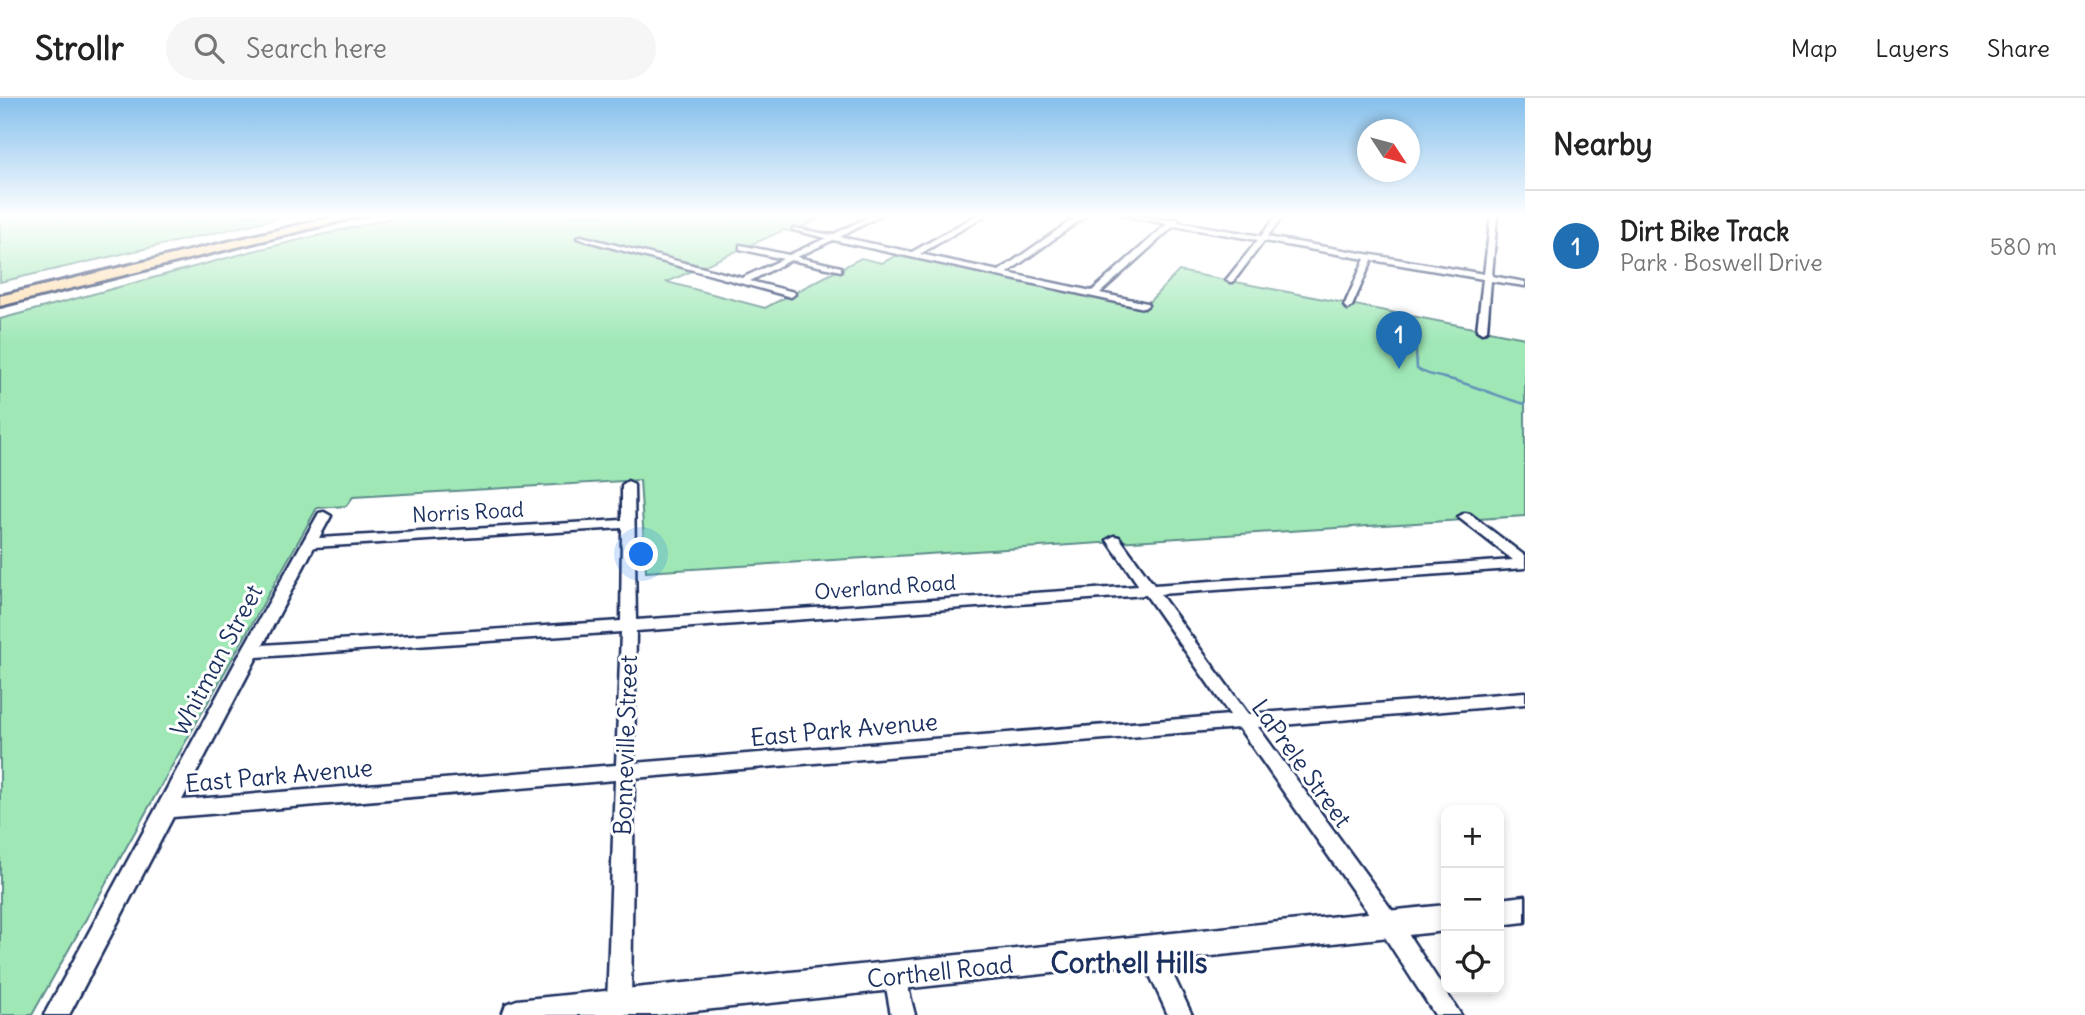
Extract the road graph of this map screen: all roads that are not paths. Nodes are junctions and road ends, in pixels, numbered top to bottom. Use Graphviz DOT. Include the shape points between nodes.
graph roads {
  1 [pos="1370,257"];
  2 [pos="154,258"];
  3 [pos="180,258"];
  4 [pos="653,258"];
  5 [pos="790,258"];
  6 [pos="927,258"];
  7 [pos="1023,258"];
  8 [pos="1135,258"];
  9 [pos="1247,258"];
  10 [pos="1375,258"];
  11 [pos="1490,258"];
  12 [pos="838,269"];
  13 [pos="1000,274"];
  14 [pos="1488,277"];
  15 [pos="1230,280"];
  16 [pos="741,282"];
  17 [pos="1525,284"];
  18 [pos="0,294"];
  19 [pos="791,295"];
  20 [pos="1094,295"];
  21 [pos="0,301"];
  22 [pos="1144,305"];
  23 [pos="1348,306"];
  24 [pos="1482,330"];
  25 [pos="628,485"];
  26 [pos="324,516"];
  27 [pos="1465,517"];
  28 [pos="629,524"];
  29 [pos="1114,540"];
  30 [pos="309,543"];
  31 [pos="1525,563"];
  32 [pos="1148,589"];
  33 [pos="630,625"];
  34 [pos="249,652"];
  35 [pos="1525,698"];
  36 [pos="1241,721"];
  37 [pos="625,772"];
  38 [pos="167,809"];
  39 [pos="1525,909"];
  40 [pos="1504,911"];
  41 [pos="1441,919"];
  42 [pos="1389,924"];
  43 [pos="1149,949"];
  44 [pos="895,976"];
  45 [pos="627,1008"];
  46 [pos="56,1015"];
  47 [pos="517,1015"];
  48 [pos="903,1015"];
  49 [pos="1180,1015"];
  50 [pos="1449,1015"];
  1 -- 23 [label="street"];
  2 -- 18 [label="highway"];
  3 -- 21 [label="highway"];
  4 -- 16 [label="street"];
  5 -- 12 [label="street"];
  5 -- 16 [label="street"];
  6 -- 13 [label="street"];
  7 -- 13 [label="street"];
  8 -- 20 [label="street"];
  9 -- 15 [label="street"];
  10 -- 14 [label="street"];
  11 -- 14 [label="street"];
  13 -- 20 [label="street"];
  14 -- 17 [label="street"];
  14 -- 24 [label="street"];
  16 -- 19 [label="street"];
  20 -- 22 [label="street"];
  25 -- 28 [label="street, Bonneville Street"];
  26 -- 30 [label="street, Whitman Street"];
  27 -- 31 [label="street"];
  28 -- 30 [label="street, Norris Road"];
  28 -- 33 [label="street, Bonneville Street"];
  29 -- 32 [label="street, LaPrele Street"];
  30 -- 34 [label="street, Whitman Street"];
  31 -- 32 [label="street, Overland Road"];
  32 -- 33 [label="street, Overland Road"];
  32 -- 36 [label="street, LaPrele Street"];
  33 -- 34 [label="street, Overland Road"];
  33 -- 37 [label="street, Bonneville Street"];
  34 -- 38 [label="street, Whitman Street"];
  35 -- 36 [label="street, East Park Avenue"];
  36 -- 37 [label="street, East Park Avenue"];
  36 -- 42 [label="street, LaPrele Street"];
  37 -- 38 [label="street, East Park Avenue"];
  37 -- 45 [label="street, Bonneville Street" via="620,869"];
  38 -- 46 [label="street, Whitman Street"];
  39 -- 40 [label="street"];
  41 -- 42 [label="street, Corthell Road"];
  42 -- 43 [label="street, Corthell Road"];
  42 -- 50 [label="street, LaPrele Street"];
  43 -- 44 [label="street, Corthell Road"];
  43 -- 49 [label="street"];
  44 -- 45 [label="street, Corthell Road"];
  44 -- 48 [label="street"];
  45 -- 47 [label="street, Corthell Road"];
}
